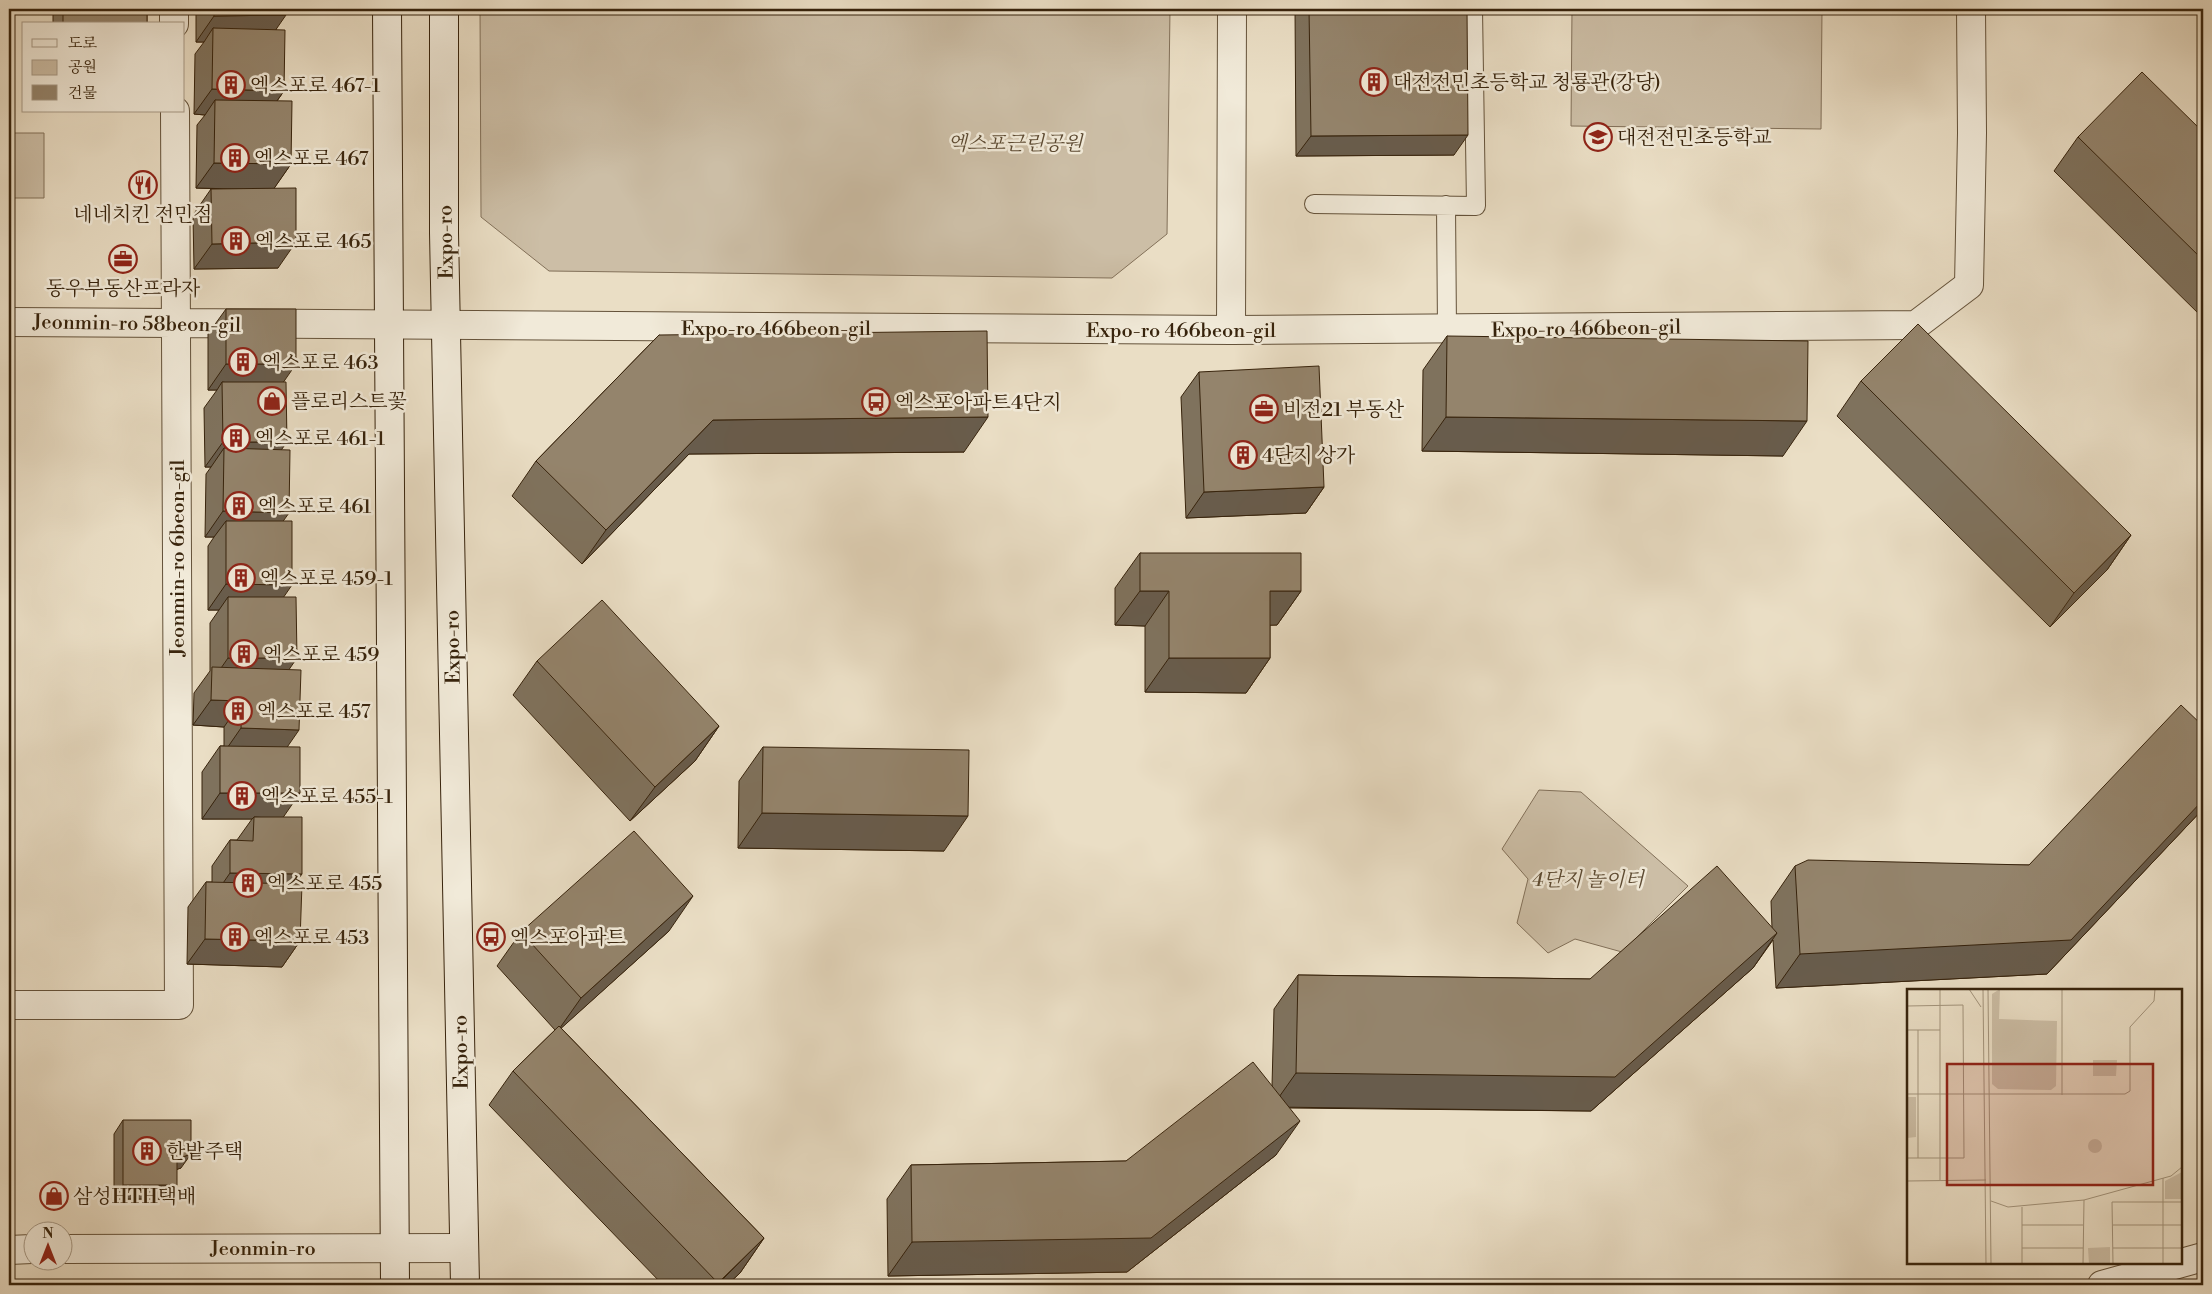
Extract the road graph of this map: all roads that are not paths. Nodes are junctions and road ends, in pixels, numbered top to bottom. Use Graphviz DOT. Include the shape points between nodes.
graph roads {
  1 [pos="174,9"];
  2 [pos="388,9"];
  3 [pos="444,9"];
  4 [pos="1232,9"];
  5 [pos="1474,9"];
  6 [pos="1971,9"];
  7 [pos="174,22"];
  8 [pos="175,112"];
  9 [pos="1314,204"];
  10 [pos="1446,205"];
  11 [pos="9,322"];
  12 [pos="176,324"];
  13 [pos="390,326"];
  14 [pos="446,326"];
  15 [pos="1231,330"];
  16 [pos="1447,330"];
  17 [pos="9,1005"];
  18 [pos="394,1248"];
  19 [pos="464,1248"];
  20 [pos="22,1249"];
  21 [pos="72,1249"];
  22 [pos="9,1250"];
  23 [pos="2203,1257"];
  24 [pos="2182,1263"];
  25 [pos="2178,1264"];
  26 [pos="395,1285"];
  27 [pos="465,1285"];
  28 [pos="2102,1285"];
  1 -- 7 [label="street"];
  2 -- 13 [label="street"];
  3 -- 14 [label="street, Expo-ro"];
  4 -- 15 [label="street"];
  5 -- 10 [label="lane" via="1476,206"];
  6 -- 16 [label="street, Expo-ro 466beon-gil" via="1969,285 1916,325"];
  8 -- 12 [label="street, Jeonmin-ro 6beon-gil"];
  9 -- 10 [label="lane"];
  10 -- 16 [label="lane"];
  11 -- 12 [label="street, Jeonmin-ro 58beon-gil"];
  12 -- 13 [label="street, Jeonmin-ro 58beon-gil"];
  12 -- 17 [label="street, Jeonmin-ro 6beon-gil" via="179,1005"];
  13 -- 14 [label="street, Jeonmin-ro 58beon-gil"];
  13 -- 18 [label="street"];
  14 -- 15 [label="street, Expo-ro 466beon-gil"];
  14 -- 19 [label="street, Expo-ro"];
  15 -- 16 [label="street, Expo-ro 466beon-gil"];
  18 -- 19 [label="street, Jeonmin-ro"];
  18 -- 21 [label="street, Jeonmin-ro"];
  18 -- 26 [label="street"];
  19 -- 27 [label="street, Expo-ro"];
  20 -- 22 [label="street"];
  23 -- 24 [label="street"];
  25 -- 28 [label="street"];
}
